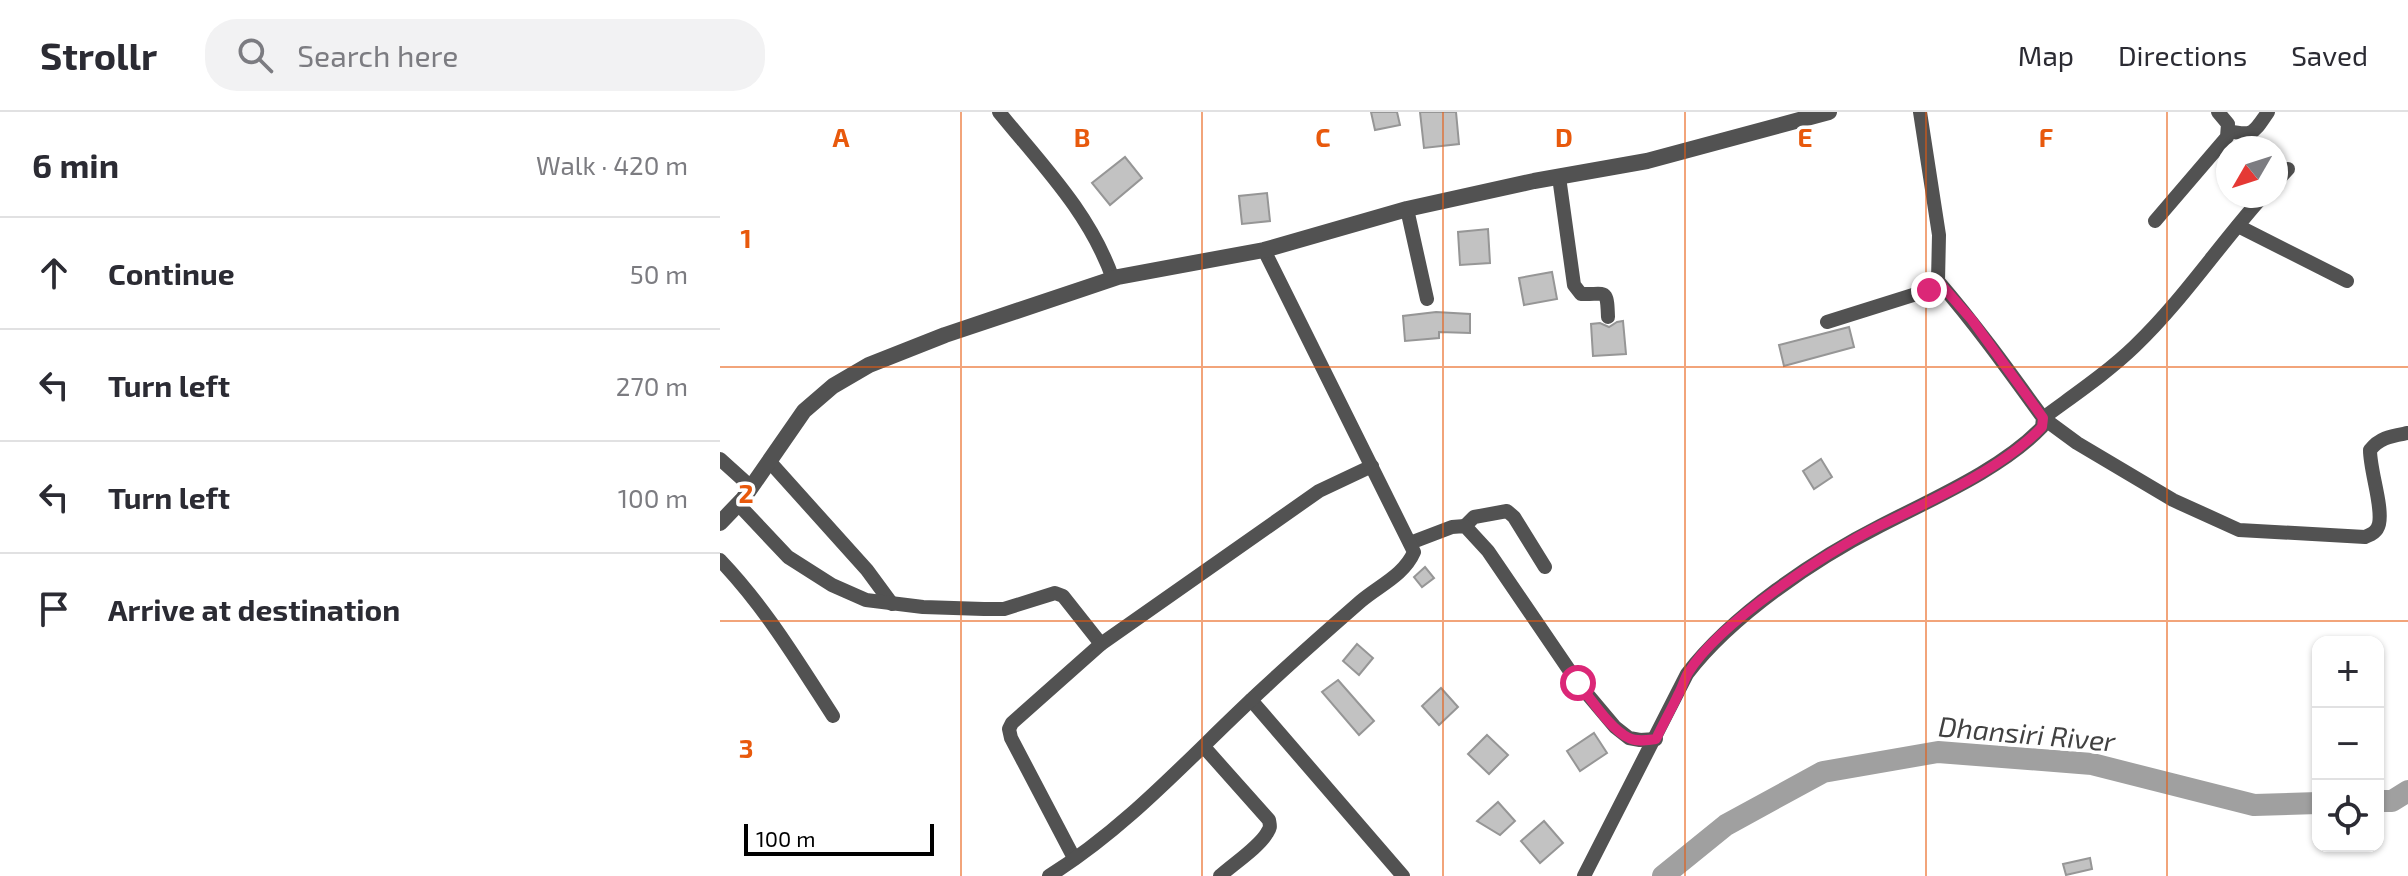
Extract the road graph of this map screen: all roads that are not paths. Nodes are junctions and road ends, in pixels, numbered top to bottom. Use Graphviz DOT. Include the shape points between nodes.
graph roads {
  1 [pos="999,112"];
  2 [pos="1829,112"];
  3 [pos="1920,112"];
  4 [pos="2218,112"];
  5 [pos="2268,112"];
  6 [pos="2229,131"];
  7 [pos="1559,177"];
  8 [pos="2253,208"];
  9 [pos="1407,209"];
  10 [pos="2155,221"];
  11 [pos="2238,226"];
  12 [pos="1264,250"];
  13 [pos="1113,279"];
  14 [pos="1938,281"];
  15 [pos="2347,281"];
  16 [pos="1427,299"];
  17 [pos="1608,317"];
  18 [pos="1827,322"];
  19 [pos="2043,418"];
  20 [pos="2408,433"];
  21 [pos="720,459"];
  22 [pos="769,461"];
  23 [pos="1372,466"];
  24 [pos="751,487"];
  25 [pos="738,504"];
  26 [pos="720,523"];
  27 [pos="1465,526"];
  28 [pos="1410,543"];
  29 [pos="720,560"];
  30 [pos="1545,567"];
  31 [pos="892,604"];
  32 [pos="1101,644"];
  33 [pos="1251,700"];
  34 [pos="833,716"];
  35 [pos="1656,739"];
  36 [pos="1204,747"];
  37 [pos="1074,858"];
  38 [pos="1049,876"];
  39 [pos="1220,876"];
  40 [pos="1403,876"];
  41 [pos="1584,876"];
  1 -- 13 [label="street" via="1068,195 1104,253"];
  2 -- 7 [label="street" via="1647,161"];
  3 -- 14 [label="street" via="1939,235"];
  4 -- 6 [label="street"];
  5 -- 6 [label="street" via="2247,136"];
  6 -- 10 [label="street"];
  7 -- 9 [label="street"];
  7 -- 17 [label="street" via="1574,285 1581,294 1606,295"];
  8 -- 11 [label="street"];
  9 -- 12 [label="street"];
  9 -- 16 [label="street"];
  11 -- 15 [label="street"];
  11 -- 19 [label="street" via="2136,345"];
  12 -- 13 [label="street"];
  12 -- 23 [label="street"];
  13 -- 22 [label="street" via="869,365 804,411"];
  14 -- 18 [label="street" via="1929,290"];
  14 -- 19 [label="street"];
  19 -- 20 [label="street" via="2173,500 2239,530 2365,537 2379,526 2370,450 2387,436"];
  19 -- 35 [label="street" via="2042,427 2005,456 1830,555 1730,628 1687,674"];
  21 -- 24 [label="street"];
  22 -- 24 [label="street"];
  22 -- 31 [label="street"];
  23 -- 28 [label="street"];
  23 -- 32 [label="street" via="1319,491"];
  24 -- 25 [label="street"];
  25 -- 26 [label="street"];
  25 -- 31 [label="street" via="809,572 866,600"];
  27 -- 28 [label="street"];
  27 -- 30 [label="street" via="1474,517 1507,511"];
  27 -- 35 [label="street" via="1615,727 1629,738"];
  28 -- 33 [label="street" via="1414,552 1403,570"];
  29 -- 34 [label="street" via="789,647"];
  31 -- 32 [label="street" via="1004,609 1055,593"];
  32 -- 37 [label="street" via="1009,729"];
  33 -- 36 [label="street"];
  33 -- 40 [label="street"];
  35 -- 41 [label="street"];
  36 -- 37 [label="street" via="1105,837"];
  36 -- 39 [label="street" via="1270,826"];
  37 -- 38 [label="street"];
}
